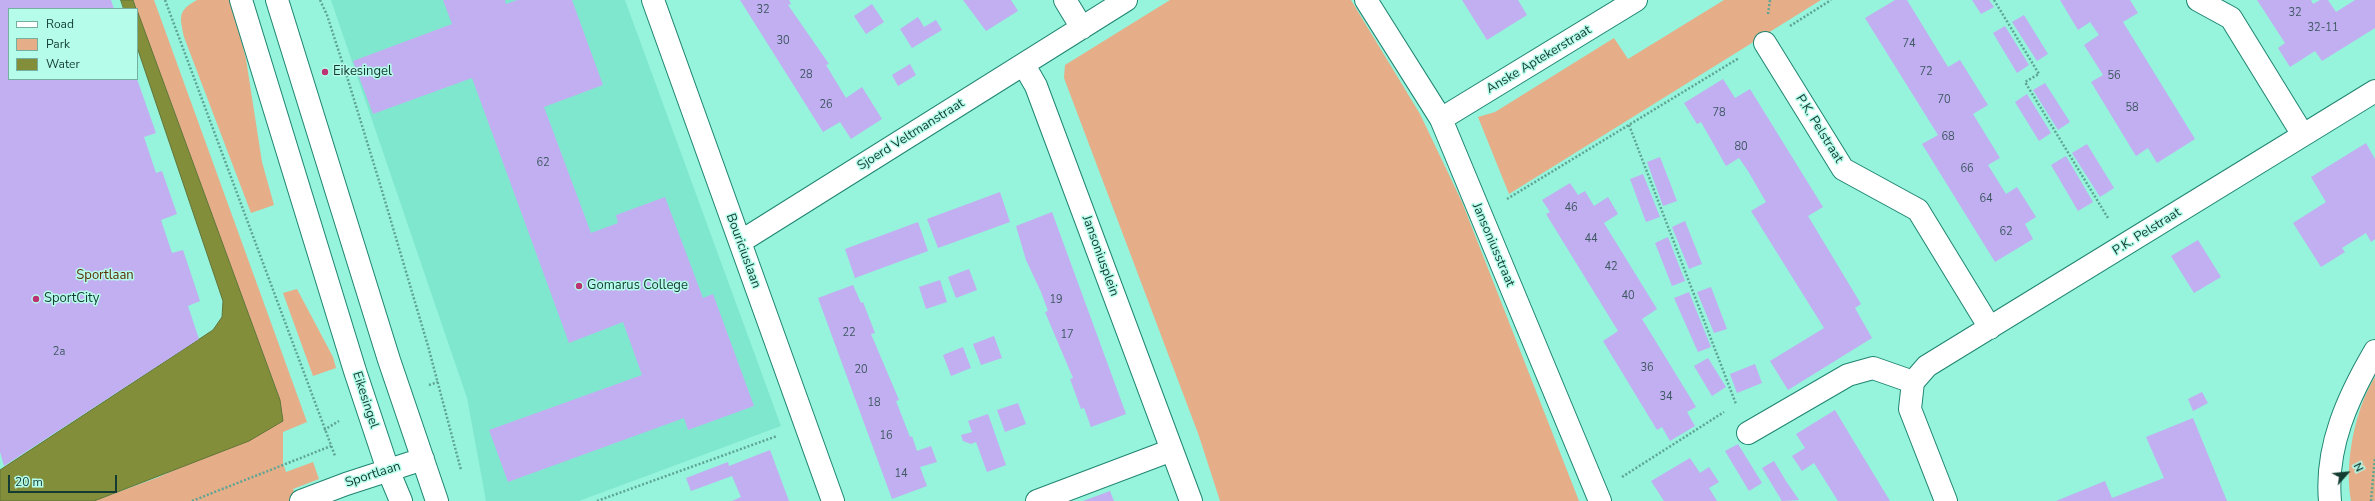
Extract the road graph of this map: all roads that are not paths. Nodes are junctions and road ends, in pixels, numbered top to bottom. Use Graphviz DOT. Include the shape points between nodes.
graph roads {
  1 [pos="241,0"];
  2 [pos="277,0"];
  3 [pos="653,0"];
  4 [pos="1065,0"];
  5 [pos="1126,0"];
  6 [pos="1366,0"];
  7 [pos="1636,0"];
  8 [pos="2198,0"];
  9 [pos="1082,28"];
  10 [pos="1765,42"];
  11 [pos="1024,65"];
  12 [pos="2375,91"];
  13 [pos="1441,119"];
  14 [pos="2303,135"];
  15 [pos="740,242"];
  16 [pos="1990,328"];
  17 [pos="2375,351"];
  18 [pos="1913,382"];
  19 [pos="1748,433"];
  20 [pos="1172,450"];
  21 [pos="423,459"];
  22 [pos="388,470"];
  23 [pos="1598,497"];
  24 [pos="302,501"];
  25 [pos="401,501"];
  26 [pos="437,501"];
  27 [pos="834,501"];
  28 [pos="1037,501"];
  29 [pos="1191,501"];
  30 [pos="1946,501"];
  31 [pos="2330,501"];
  1 -- 22 [label="street, Eikesingel"];
  2 -- 21 [label="street"];
  3 -- 15 [label="street, Bouriciuslaan"];
  4 -- 9 [label="street"];
  5 -- 9 [label="street, Sjoerd Veltmanstraat"];
  6 -- 13 [label="street, Jansoniusstraat"];
  7 -- 13 [label="street, Anske Aptekerstraat"];
  8 -- 14 [label="street" via="2231,18"];
  9 -- 11 [label="street, Sjoerd Veltmanstraat"];
  10 -- 16 [label="street, P.K. Pelstraat" via="1843,169 1918,210"];
  11 -- 15 [label="street, Sjoerd Veltmanstraat"];
  11 -- 20 [label="street, Jansoniusplein" via="1036,86"];
  12 -- 14 [label="street, P.K. Pelstraat"];
  13 -- 23 [label="street, Jansoniusstraat"];
  14 -- 16 [label="street, P.K. Pelstraat"];
  15 -- 27 [label="street, Bouriciuslaan"];
  16 -- 18 [label="street, P.K. Pelstraat" via="1927,366"];
  17 -- 31 [label="street" via="2354,387 2337,431 2329,490"];
  18 -- 19 [label="street" via="1873,368 1848,375"];
  18 -- 30 [label="street" via="1910,409"];
  20 -- 28 [label="street"];
  20 -- 29 [label="street, Jansoniusplein"];
  21 -- 22 [label="street, Sportlaan"];
  21 -- 26 [label="street"];
  22 -- 24 [label="street, Sportlaan"];
  22 -- 25 [label="street, Eikesingel"];
}
